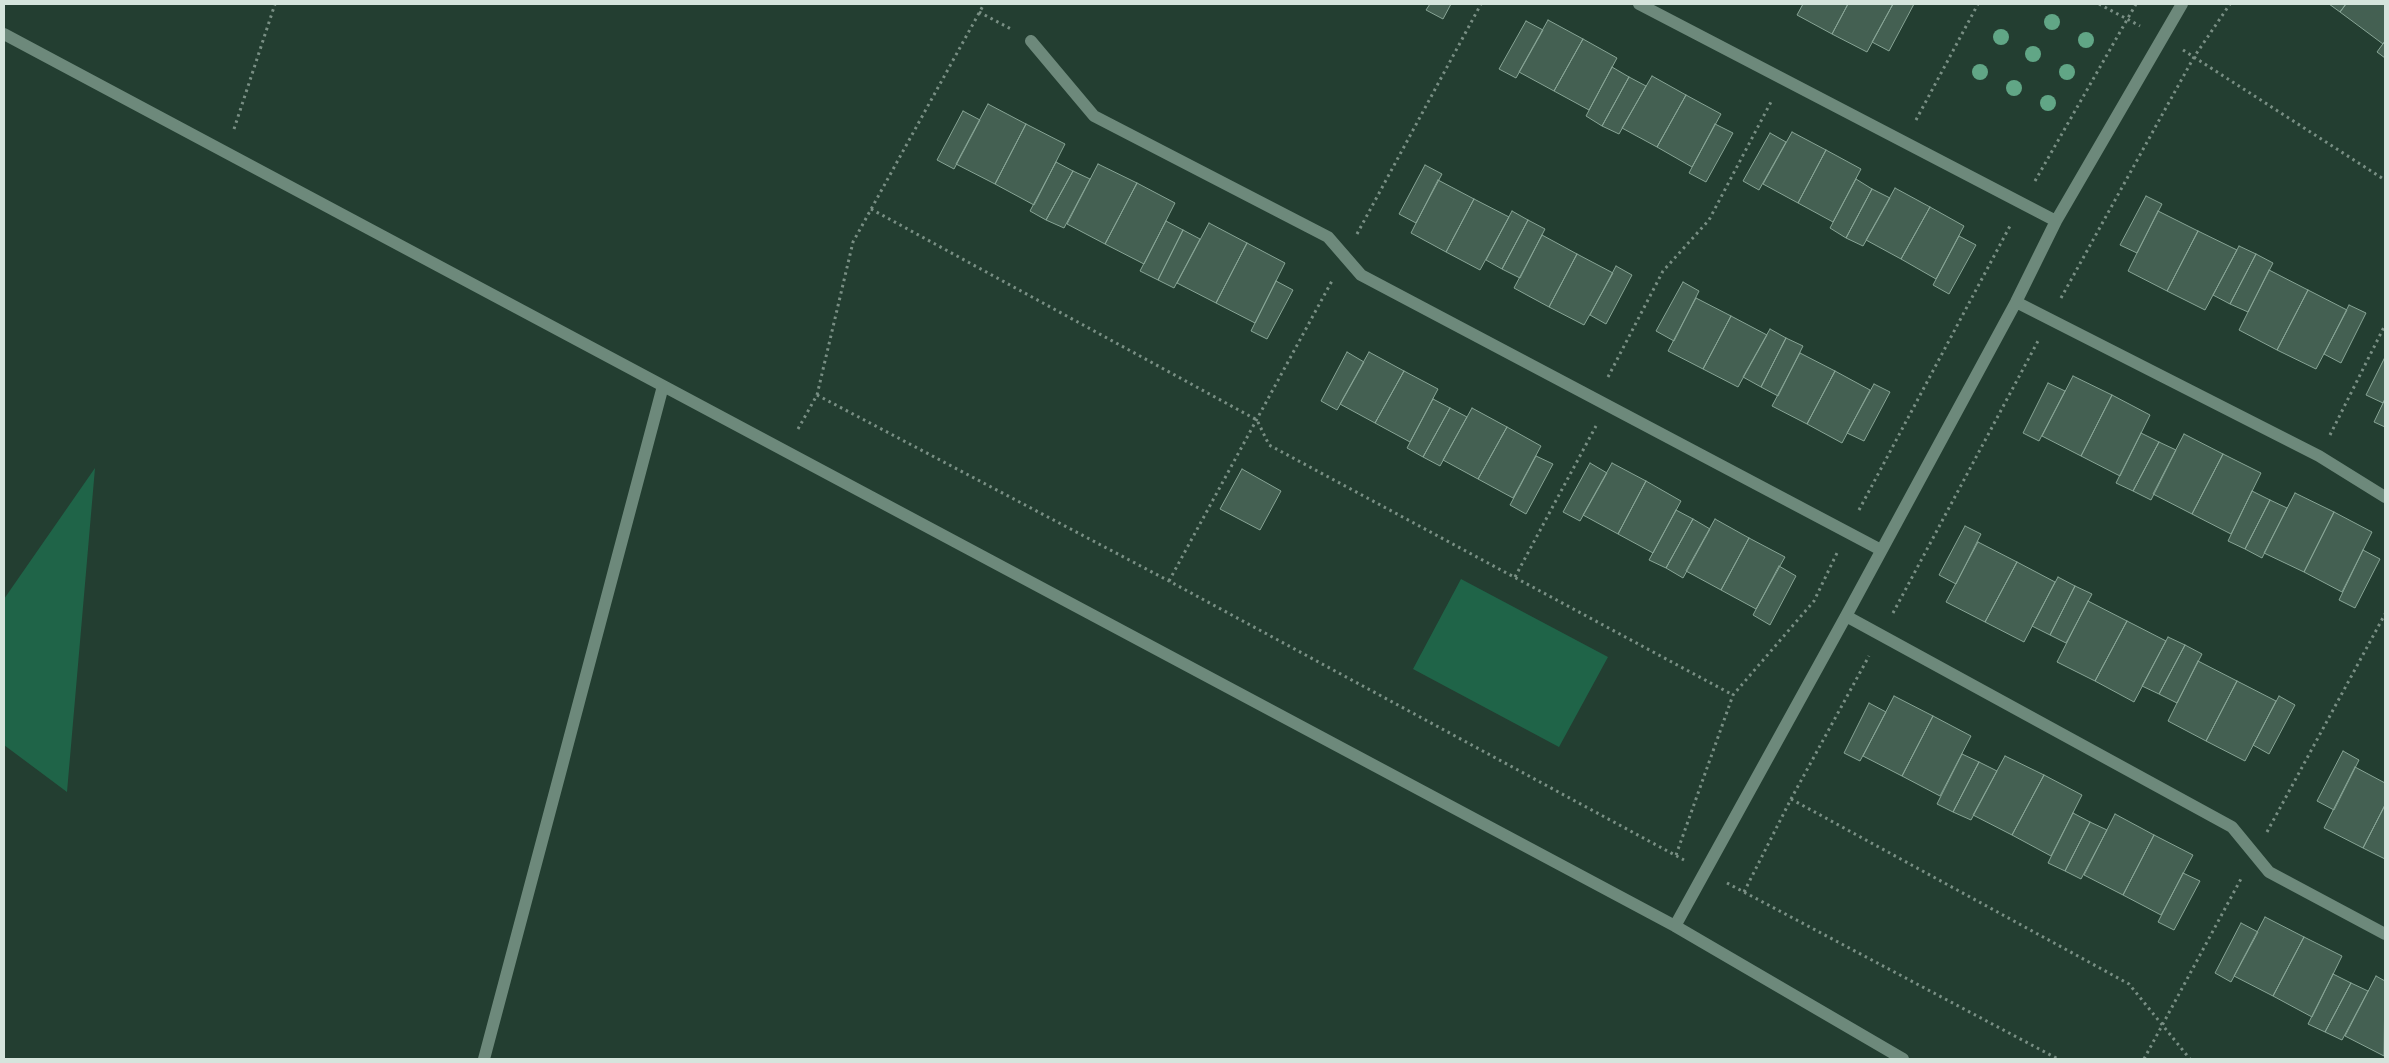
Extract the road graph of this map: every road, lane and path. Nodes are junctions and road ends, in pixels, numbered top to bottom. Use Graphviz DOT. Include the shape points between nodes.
graph roads {
  1 [pos="275,4"];
  2 [pos="984,4"];
  3 [pos="1482,4"];
  4 [pos="1639,4"];
  5 [pos="1978,4"];
  6 [pos="2099,4"];
  7 [pos="2136,4"];
  8 [pos="2182,4"];
  9 [pos="2230,4"];
  10 [pos="980,12"];
  11 [pos="2127,18"];
  12 [pos="4,34"];
  13 [pos="2160,38"];
  14 [pos="1031,41"];
  15 [pos="2194,57"];
  16 [pos="1783,79"];
  17 [pos="1905,142"];
  18 [pos="226,153"];
  19 [pos="2385,180"];
  20 [pos="2022,204"];
  21 [pos="871,209"];
  22 [pos="2056,222"];
  23 [pos="1346,256"];
  24 [pos="2016,302"];
  25 [pos="2050,319"];
  26 [pos="2385,325"];
  27 [pos="663,386"];
  28 [pos="816,395"];
  29 [pos="1602,403"];
  30 [pos="1257,420"];
  31 [pos="785,451"];
  32 [pos="2319,456"];
  33 [pos="2385,497"];
  34 [pos="1848,532"];
  35 [pos="1881,550"];
  36 [pos="1514,577"];
  37 [pos="1169,581"];
  38 [pos="1846,616"];
  39 [pos="1881,635"];
  40 [pos="1733,695"];
  41 [pos="1791,799"];
  42 [pos="1676,855"];
  43 [pos="1706,871"];
  44 [pos="1744,892"];
  45 [pos="1675,926"];
  46 [pos="2385,934"];
  47 [pos="484,1059"];
  48 [pos="1903,1059"];
  49 [pos="2058,1059"];
  50 [pos="2190,1059"];
  1 -- 18 [label="path"];
  2 -- 10 [label="path"];
  3 -- 23 [label="path"];
  4 -- 16 [label="street"];
  5 -- 17 [label="path"];
  6 -- 11 [label="path"];
  7 -- 11 [label="path"];
  8 -- 13 [label="street"];
  9 -- 15 [label="path"];
  10 -- 14 [label="path"];
  10 -- 21 [label="path"];
  11 -- 13 [label="path"];
  11 -- 20 [label="path"];
  12 -- 18 [label="street"];
  13 -- 15 [label="path"];
  13 -- 22 [label="street"];
  14 -- 23 [label="street" via="1094,116 1328,237"];
  15 -- 19 [label="path"];
  15 -- 25 [label="path"];
  16 -- 17 [label="street"];
  16 -- 29 [label="path" via="1709,220 1663,270"];
  17 -- 20 [label="street"];
  18 -- 27 [label="street"];
  20 -- 22 [label="street"];
  20 -- 34 [label="path"];
  21 -- 28 [label="path" via="853,242"];
  21 -- 30 [label="path"];
  22 -- 24 [label="street"];
  23 -- 29 [label="street" via="1361,275"];
  23 -- 30 [label="path"];
  24 -- 25 [label="street"];
  24 -- 35 [label="street"];
  25 -- 32 [label="street"];
  25 -- 39 [label="path"];
  26 -- 32 [label="path"];
  27 -- 31 [label="street"];
  27 -- 47 [label="street"];
  28 -- 31 [label="path"];
  28 -- 37 [label="path"];
  29 -- 34 [label="street"];
  29 -- 36 [label="path"];
  30 -- 36 [label="path" via="1268,445"];
  30 -- 37 [label="path"];
  31 -- 45 [label="street"];
  32 -- 33 [label="street"];
  34 -- 35 [label="street"];
  34 -- 40 [label="path" via="1814,601"];
  35 -- 38 [label="street"];
  36 -- 40 [label="path"];
  37 -- 42 [label="path"];
  38 -- 39 [label="street"];
  38 -- 43 [label="street"];
  39 -- 41 [label="path"];
  39 -- 46 [label="street" via="2232,827 2269,872"];
  40 -- 42 [label="path"];
  41 -- 44 [label="path"];
  41 -- 50 [label="path" via="2129,984"];
  42 -- 43 [label="path"];
  43 -- 44 [label="path"];
  43 -- 45 [label="street"];
  44 -- 49 [label="path"];
  45 -- 48 [label="street"];
}
